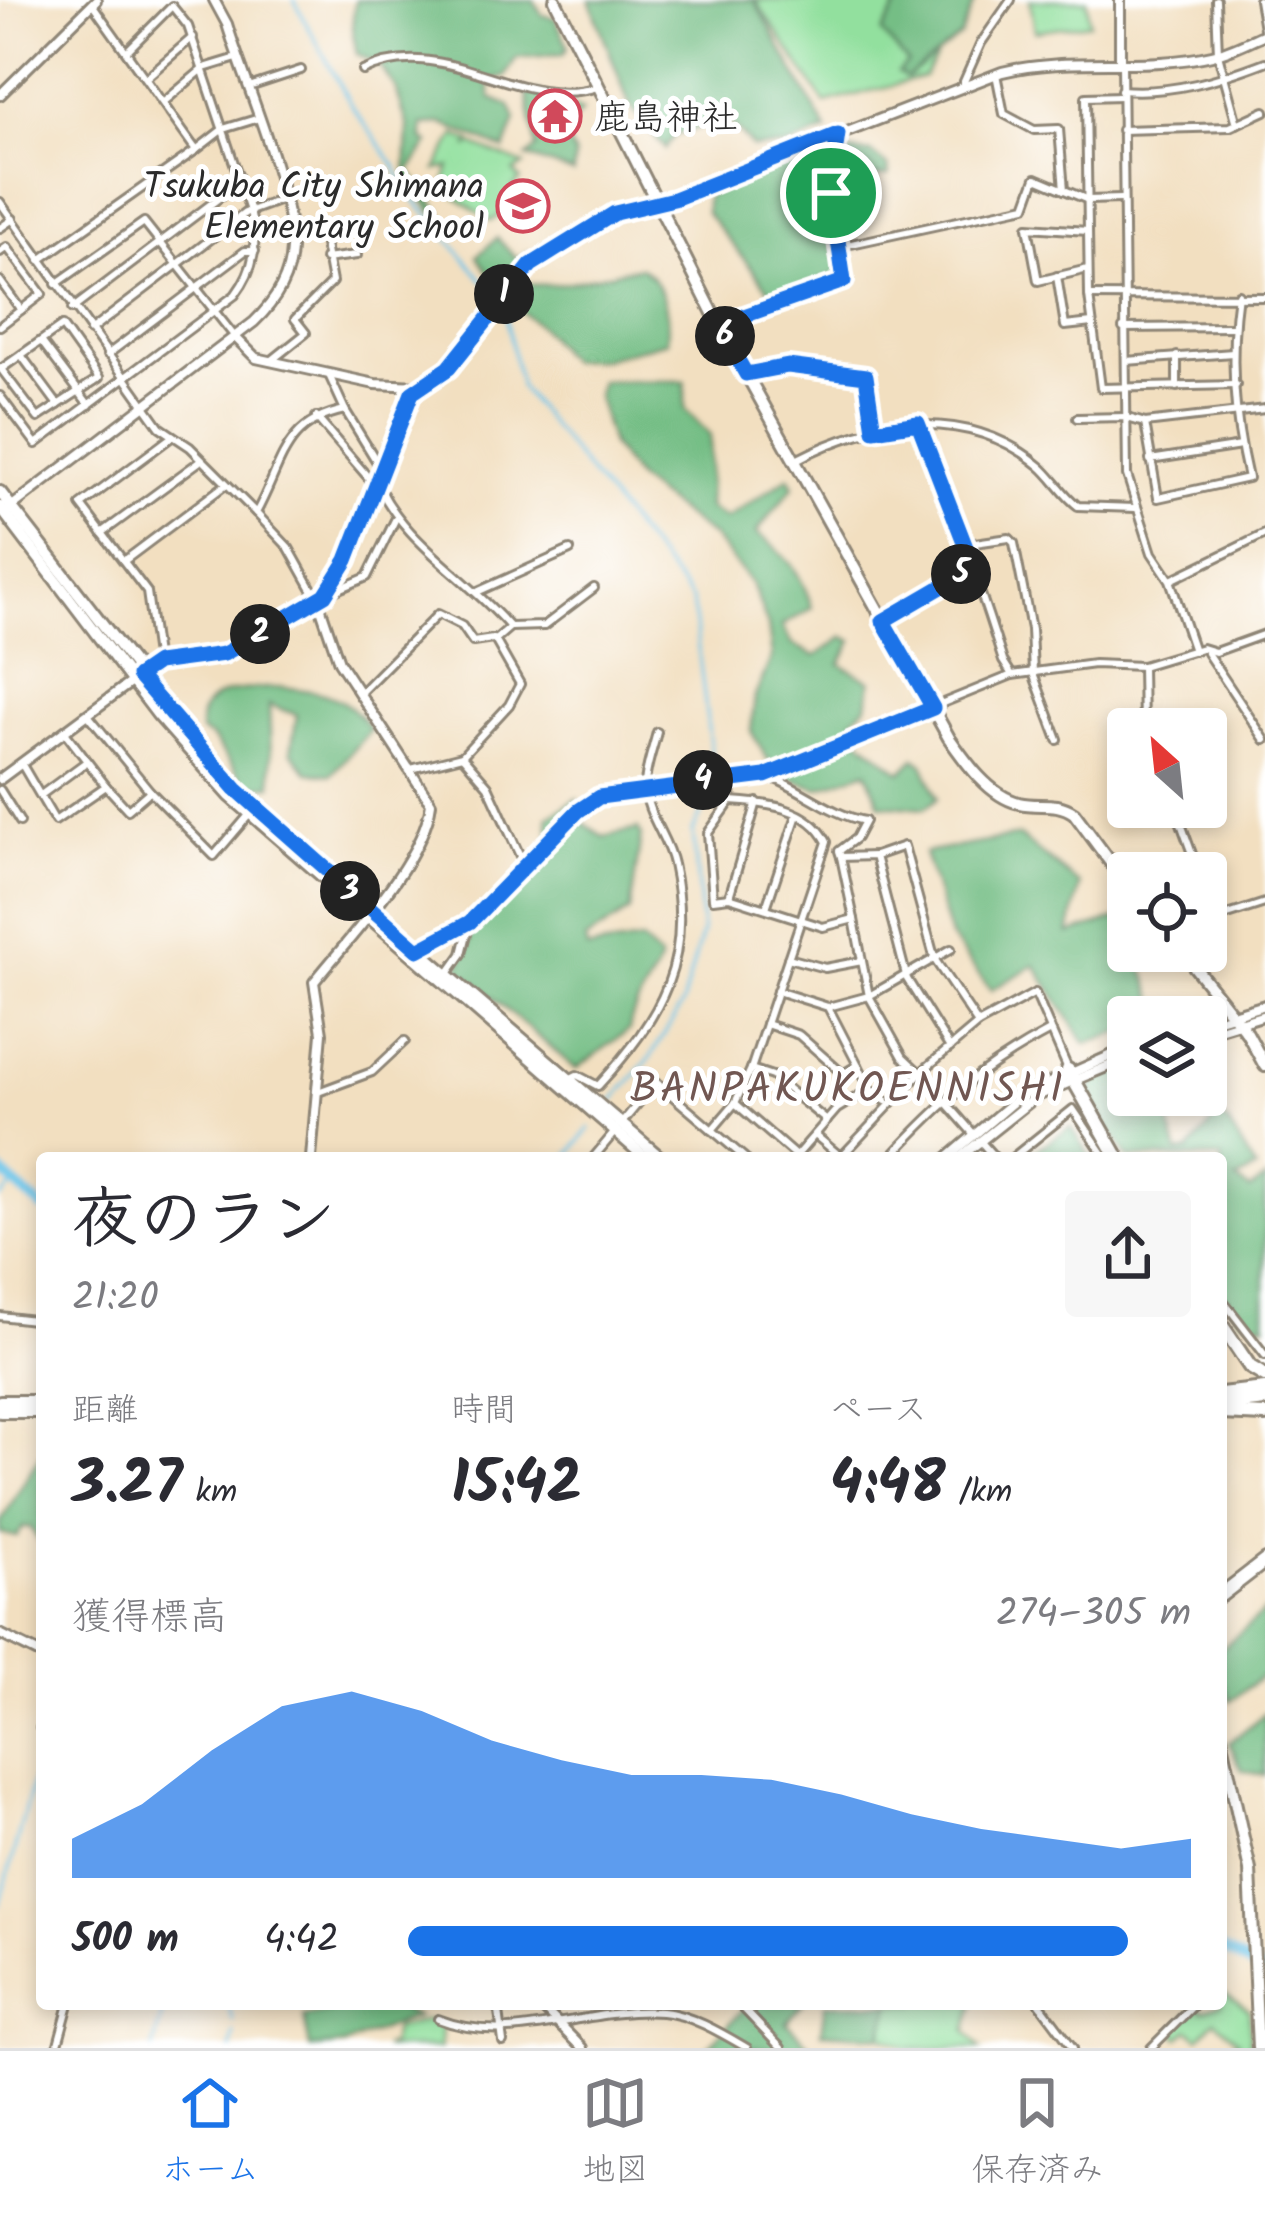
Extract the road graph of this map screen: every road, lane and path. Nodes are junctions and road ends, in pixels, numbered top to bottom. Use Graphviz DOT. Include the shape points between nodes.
graph roads {
  1 [pos="214,0"];
  2 [pos="555,0"];
  3 [pos="1011,0"];
  4 [pos="1120,0"];
  5 [pos="1216,0"];
  6 [pos="1259,0"];
  7 [pos="94,2"];
  8 [pos="1265,34"];
  9 [pos="194,37"];
  10 [pos="128,50"];
  11 [pos="1217,54"];
  12 [pos="237,58"];
  13 [pos="1121,61"];
  14 [pos="1265,62"];
  15 [pos="204,68"];
  16 [pos="301,70"];
  17 [pos="363,71"];
  18 [pos="996,74"];
  19 [pos="147,76"];
  20 [pos="1224,78"];
  21 [pos="962,86"];
  22 [pos="598,87"];
  23 [pos="246,88"];
  24 [pos="0,92"];
  25 [pos="1121,93"];
  26 [pos="165,100"];
  27 [pos="1265,110"];
  28 [pos="256,118"];
  29 [pos="1237,124"];
  30 [pos="223,129"];
  31 [pos="1121,130"];
  32 [pos="838,134"];
  33 [pos="196,150"];
  34 [pos="240,182"];
  35 [pos="1064,190"];
  36 [pos="283,199"];
  37 [pos="1121,199"];
  38 [pos="1088,200"];
  39 [pos="0,202"];
  40 [pos="657,204"];
  41 [pos="250,211"];
  42 [pos="13,219"];
  43 [pos="349,227"];
  44 [pos="0,228"];
  45 [pos="322,230"];
  46 [pos="1088,231"];
  47 [pos="291,232"];
  48 [pos="159,243"];
  49 [pos="842,246"];
  50 [pos="256,251"];
  51 [pos="0,252"];
  52 [pos="357,255"];
  53 [pos="325,259"];
  54 [pos="40,260"];
  55 [pos="176,266"];
  56 [pos="1088,269"];
  57 [pos="1057,276"];
  58 [pos="0,281"];
  59 [pos="56,284"];
  60 [pos="195,289"];
  61 [pos="1238,294"];
  62 [pos="1089,296"];
  63 [pos="1121,296"];
  64 [pos="1265,297"];
  65 [pos="73,309"];
  66 [pos="21,310"];
  67 [pos="213,312"];
  68 [pos="1092,323"];
  69 [pos="718,325"];
  70 [pos="0,326"];
  71 [pos="1233,326"];
  72 [pos="1123,328"];
  73 [pos="90,331"];
  74 [pos="235,337"];
  75 [pos="41,341"];
  76 [pos="1233,353"];
  77 [pos="21,355"];
  78 [pos="107,355"];
  79 [pos="1177,356"];
  80 [pos="1126,361"];
  81 [pos="272,362"];
  82 [pos="0,369"];
  83 [pos="746,374"];
  84 [pos="329,375"];
  85 [pos="125,378"];
  86 [pos="1235,385"];
  87 [pos="418,386"];
  88 [pos="1125,387"];
  89 [pos="1178,387"];
  90 [pos="78,391"];
  91 [pos="0,396"];
  92 [pos="58,405"];
  93 [pos="88,405"];
  94 [pos="145,405"];
  95 [pos="1265,409"];
  96 [pos="345,410"];
  97 [pos="1236,413"];
  98 [pos="316,417"];
  99 [pos="1124,417"];
  100 [pos="1077,418"];
  101 [pos="918,423"];
  102 [pos="1145,423"];
  103 [pos="874,430"];
  104 [pos="173,436"];
  105 [pos="1241,446"];
  106 [pos="796,460"];
  107 [pos="1149,460"];
  108 [pos="200,461"];
  109 [pos="380,467"];
  110 [pos="374,481"];
  111 [pos="224,486"];
  112 [pos="0,492"];
  113 [pos="1135,508"];
  114 [pos="4,510"];
  115 [pos="256,513"];
  116 [pos="395,520"];
  117 [pos="102,533"];
  118 [pos="1265,534"];
  119 [pos="968,544"];
  120 [pos="570,550"];
  121 [pos="124,561"];
  122 [pos="974,568"];
  123 [pos="1169,580"];
  124 [pos="594,589"];
  125 [pos="479,591"];
  126 [pos="322,597"];
  127 [pos="883,621"];
  128 [pos="510,627"];
  129 [pos="1265,634"];
  130 [pos="495,640"];
  131 [pos="1194,651"];
  132 [pos="1207,652"];
  133 [pos="157,663"];
  134 [pos="1142,666"];
  135 [pos="1033,673"];
  136 [pos="1012,675"];
  137 [pos="135,679"];
  138 [pos="359,693"];
  139 [pos="933,708"];
  140 [pos="1143,708"];
  141 [pos="87,714"];
  142 [pos="64,731"];
  143 [pos="657,732"];
  144 [pos="1058,740"];
  145 [pos="1265,740"];
  146 [pos="462,756"];
  147 [pos="86,762"];
  148 [pos="21,763"];
  149 [pos="411,769"];
  150 [pos="765,776"];
  151 [pos="732,777"];
  152 [pos="0,778"];
  153 [pos="106,786"];
  154 [pos="645,787"];
  155 [pos="0,790"];
  156 [pos="150,791"];
  157 [pos="41,795"];
  158 [pos="731,801"];
  159 [pos="757,802"];
  160 [pos="249,815"];
  161 [pos="796,815"];
  162 [pos="20,822"];
  163 [pos="874,856"];
  164 [pos="841,857"];
  165 [pos="1107,858"];
  166 [pos="526,869"];
  167 [pos="729,897"];
  168 [pos="1265,903"];
  169 [pos="766,908"];
  170 [pos="1227,914"];
  171 [pos="371,915"];
  172 [pos="854,919"];
  173 [pos="800,920"];
  174 [pos="470,922"];
  175 [pos="951,949"];
  176 [pos="418,950"];
  177 [pos="788,958"];
  178 [pos="862,961"];
  179 [pos="935,961"];
  180 [pos="1199,972"];
  181 [pos="447,975"];
  182 [pos="907,979"];
  183 [pos="777,992"];
  184 [pos="869,996"];
  185 [pos="1265,1005"];
  186 [pos="828,1007"];
  187 [pos="1265,1015"];
  188 [pos="1236,1019"];
  189 [pos="1227,1020"];
  190 [pos="1227,1023"];
  191 [pos="766,1024"];
  192 [pos="978,1024"];
  193 [pos="1051,1030"];
  194 [pos="405,1041"];
  195 [pos="950,1048"];
  196 [pos="1107,1057"];
  197 [pos="1264,1058"];
  198 [pos="1107,1064"];
  199 [pos="858,1065"];
  200 [pos="751,1069"];
  201 [pos="920,1073"];
  202 [pos="1070,1074"];
  203 [pos="569,1079"];
  204 [pos="870,1089"];
  205 [pos="314,1094"];
  206 [pos="944,1098"];
  207 [pos="888,1102"];
  208 [pos="735,1103"];
  209 [pos="827,1121"];
  210 [pos="618,1128"];
  211 [pos="712,1130"];
  212 [pos="815,1135"];
  213 [pos="975,1136"];
  214 [pos="311,1152"];
  215 [pos="598,1152"];
  216 [pos="640,1152"];
  217 [pos="652,1152"];
  218 [pos="738,1152"];
  219 [pos="789,1152"];
  220 [pos="801,1152"];
  221 [pos="836,1152"];
  222 [pos="846,1152"];
  223 [pos="895,1152"];
  224 [pos="955,1152"];
  225 [pos="963,1152"];
  226 [pos="990,1152"];
  227 [pos="1019,1152"];
  228 [pos="1102,1152"];
  229 [pos="1115,1152"];
  230 [pos="1227,1306"];
  231 [pos="0,1316"];
  232 [pos="36,1321"];
  233 [pos="1227,1333"];
  234 [pos="1265,1355"];
  235 [pos="1265,1376"];
  236 [pos="1265,1389"];
  237 [pos="1227,1393"];
  238 [pos="1265,1400"];
  239 [pos="0,1406"];
  240 [pos="36,1406"];
  241 [pos="1227,1408"];
  242 [pos="1227,1410"];
  243 [pos="1265,1415"];
  244 [pos="1265,1558"];
  245 [pos="1227,1590"];
  246 [pos="0,1634"];
  247 [pos="36,1651"];
  248 [pos="1227,1760"];
  249 [pos="67,2010"];
  250 [pos="499,2010"];
  251 [pos="545,2010"];
  252 [pos="745,2010"];
  253 [pos="1044,2010"];
  254 [pos="1189,2010"];
  255 [pos="438,2019"];
  256 [pos="567,2032"];
  257 [pos="544,2038"];
  258 [pos="514,2045"];
  259 [pos="504,2046"];
  260 [pos="57,2048"];
  261 [pos="582,2048"];
  262 [pos="747,2048"];
  263 [pos="781,2048"];
  264 [pos="1073,2048"];
  265 [pos="1151,2048"];
  266 [pos="1258,2048"];
  1 -- 12 [label="street"];
  2 -- 22 [label="main road"];
  3 -- 21 [label="street"];
  4 -- 13 [label="street"];
  5 -- 11 [label="street"];
  6 -- 8 [label="street"];
  7 -- 10 [label="street"];
  7 -- 24 [label="street"];
  8 -- 11 [label="street"];
  9 -- 10 [label="street" via="172,6"];
  9 -- 15 [label="street"];
  9 -- 19 [label="street"];
  10 -- 19 [label="street"];
  11 -- 13 [label="street"];
  11 -- 20 [label="street"];
  12 -- 15 [label="street"];
  12 -- 23 [label="street"];
  13 -- 18 [label="street"];
  13 -- 25 [label="street"];
  14 -- 20 [label="street"];
  15 -- 26 [label="street"];
  15 -- 30 [label="street"];
  16 -- 23 [label="street"];
  17 -- 22 [label="street" via="414,56 552,93"];
  18 -- 21 [label="street"];
  18 -- 35 [label="street" via="1004,114 1034,130 1059,129"];
  19 -- 26 [label="street"];
  20 -- 25 [label="street"];
  20 -- 29 [label="street"];
  21 -- 32 [label="street"];
  22 -- 40 [label="main road"];
  23 -- 28 [label="street"];
  25 -- 31 [label="street"];
  25 -- 38 [label="street" via="1086,97"];
  26 -- 33 [label="street"];
  27 -- 29 [label="street"];
  28 -- 30 [label="street"];
  28 -- 36 [label="street"];
  29 -- 31 [label="street"];
  30 -- 33 [label="street"];
  30 -- 34 [label="street"];
  31 -- 37 [label="street"];
  32 -- 40 [label="street"];
  32 -- 49 [label="street" via="830,186"];
  33 -- 54 [label="street"];
  34 -- 41 [label="street"];
  34 -- 48 [label="street"];
  35 -- 38 [label="street"];
  35 -- 49 [label="street" via="1036,178 1026,206"];
  36 -- 41 [label="street"];
  36 -- 47 [label="street"];
  37 -- 38 [label="street"];
  37 -- 63 [label="street"];
  38 -- 46 [label="street"];
  39 -- 42 [label="street"];
  40 -- 69 [label="main road"];
  40 -- 87 [label="street" via="606,217 531,265 449,368"];
  41 -- 50 [label="street"];
  41 -- 55 [label="street"];
  42 -- 44 [label="street"];
  42 -- 54 [label="street"];
  43 -- 45 [label="street"];
  45 -- 47 [label="street"];
  45 -- 53 [label="street"];
  46 -- 56 [label="street"];
  46 -- 57 [label="street" via="1028,226 1038,281"];
  47 -- 74 [label="street" via="280,292"];
  48 -- 55 [label="street"];
  48 -- 59 [label="street" via="144,222"];
  48 -- 65 [label="street"];
  49 -- 69 [label="street" via="844,281"];
  50 -- 60 [label="street"];
  50 -- 67 [label="street" via="248,278"];
  51 -- 66 [label="street" via="7,247 42,294"];
  52 -- 53 [label="street"];
  53 -- 81 [label="street" via="332,281 296,319 306,333"];
  54 -- 59 [label="street"];
  55 -- 60 [label="street"];
  55 -- 73 [label="street"];
  56 -- 57 [label="street"];
  56 -- 62 [label="street"];
  57 -- 68 [label="street" via="1065,326"];
  58 -- 66 [label="street"];
  59 -- 65 [label="street"];
  60 -- 67 [label="street"];
  60 -- 78 [label="street"];
  61 -- 63 [label="street"];
  61 -- 64 [label="street"];
  61 -- 71 [label="street"];
  62 -- 63 [label="street"];
  62 -- 68 [label="street"];
  63 -- 72 [label="street"];
  65 -- 73 [label="street"];
  66 -- 70 [label="street"];
  67 -- 74 [label="street"];
  67 -- 85 [label="street"];
  68 -- 88 [label="street" via="1101,388"];
  69 -- 83 [label="main road"];
  71 -- 72 [label="street"];
  71 -- 76 [label="street"];
  72 -- 80 [label="street"];
  73 -- 78 [label="street"];
  74 -- 81 [label="street" via="250,356"];
  74 -- 94 [label="street"];
  75 -- 77 [label="street"];
  75 -- 90 [label="street"];
  75 -- 90 [label="street" via="62,326 98,377"];
  76 -- 79 [label="street"];
  76 -- 86 [label="street"];
  77 -- 82 [label="street"];
  77 -- 92 [label="street"];
  78 -- 85 [label="street"];
  79 -- 80 [label="street"];
  79 -- 89 [label="street"];
  80 -- 88 [label="street"];
  81 -- 84 [label="street"];
  82 -- 92 [label="street" via="38,418"];
  83 -- 103 [label="street" via="788,366 866,376"];
  83 -- 106 [label="main road"];
  84 -- 87 [label="street"];
  84 -- 96 [label="street"];
  85 -- 93 [label="street"];
  85 -- 94 [label="street"];
  86 -- 89 [label="street"];
  86 -- 97 [label="street"];
  87 -- 109 [label="street"];
  88 -- 89 [label="street"];
  88 -- 99 [label="street"];
  90 -- 92 [label="street"];
  90 -- 93 [label="street"];
  91 -- 93 [label="street" via="36,444"];
  94 -- 104 [label="street"];
  94 -- 114 [label="street"];
  95 -- 97 [label="street"];
  96 -- 98 [label="street"];
  96 -- 109 [label="street"];
  97 -- 102 [label="street"];
  97 -- 105 [label="street"];
  98 -- 110 [label="street"];
  98 -- 115 [label="street" via="275,464"];
  99 -- 100 [label="street"];
  99 -- 102 [label="street"];
  99 -- 113 [label="street"];
  101 -- 103 [label="street"];
  101 -- 113 [label="street" via="963,427 1021,455 1078,506"];
  101 -- 119 [label="street"];
  102 -- 107 [label="street"];
  103 -- 106 [label="street"];
  104 -- 108 [label="street"];
  104 -- 117 [label="street" via="81,505"];
  105 -- 107 [label="street"];
  105 -- 107 [label="street" via="1248,478 1158,498"];
  106 -- 127 [label="main road"];
  108 -- 111 [label="street"];
  108 -- 117 [label="street"];
  109 -- 110 [label="street"];
  110 -- 116 [label="street"];
  110 -- 126 [label="street" via="347,560"];
  111 -- 115 [label="street"];
  111 -- 121 [label="street"];
  112 -- 114 [label="main road"];
  113 -- 123 [label="street"];
  114 -- 137 [label="main road"];
  115 -- 126 [label="street"];
  116 -- 125 [label="street"];
  116 -- 126 [label="street" via="367,577"];
  117 -- 121 [label="street"];
  118 -- 123 [label="street"];
  119 -- 122 [label="street"];
  119 -- 135 [label="street" via="1014,543"];
  120 -- 125 [label="street"];
  121 -- 133 [label="street" via="147,592"];
  122 -- 127 [label="street"];
  122 -- 136 [label="street"];
  123 -- 131 [label="street"];
  124 -- 128 [label="street" via="544,626"];
  125 -- 128 [label="street"];
  126 -- 133 [label="street" via="224,654"];
  126 -- 138 [label="street" via="331,645"];
  127 -- 139 [label="main road"];
  128 -- 130 [label="street"];
  129 -- 132 [label="street"];
  130 -- 138 [label="street" via="473,642 438,614"];
  130 -- 146 [label="street" via="518,692"];
  131 -- 132 [label="street"];
  131 -- 134 [label="street"];
  132 -- 145 [label="street"];
  133 -- 137 [label="street"];
  134 -- 135 [label="street"];
  134 -- 140 [label="street"];
  135 -- 136 [label="street"];
  135 -- 144 [label="street"];
  136 -- 139 [label="street"];
  137 -- 141 [label="street"];
  137 -- 160 [label="main road"];
  137 -- 171 [label="main road"];
  138 -- 149 [label="street"];
  139 -- 150 [label="street"];
  139 -- 165 [label="main road" via="973,770 1017,803 1074,813"];
  141 -- 142 [label="street"];
  141 -- 156 [label="street"];
  142 -- 147 [label="street"];
  142 -- 148 [label="street"];
  143 -- 154 [label="street"];
  146 -- 149 [label="street"];
  146 -- 166 [label="street" via="488,787"];
  147 -- 153 [label="street"];
  147 -- 157 [label="street"];
  148 -- 152 [label="street"];
  148 -- 157 [label="street"];
  149 -- 171 [label="street" via="427,792 429,816"];
  150 -- 151 [label="street"];
  150 -- 164 [label="street" via="866,821"];
  151 -- 154 [label="street"];
  151 -- 158 [label="street"];
  153 -- 156 [label="street" via="128,810"];
  153 -- 157 [label="street" via="55,821"];
  154 -- 166 [label="street" via="599,797 578,811"];
  154 -- 203 [label="street" via="673,859 680,952 635,1046 598,1086 578,1075"];
  155 -- 162 [label="street"];
  156 -- 160 [label="street" via="214,856"];
  158 -- 159 [label="street"];
  158 -- 167 [label="street" via="706,845 713,899"];
  159 -- 161 [label="street"];
  159 -- 167 [label="street"];
  160 -- 171 [label="main road"];
  161 -- 169 [label="street"];
  161 -- 173 [label="street" via="827,842"];
  163 -- 164 [label="street"];
  163 -- 179 [label="street" via="904,846"];
  163 -- 182 [label="street"];
  164 -- 172 [label="street"];
  166 -- 174 [label="street"];
  167 -- 169 [label="street"];
  168 -- 170 [label="street"];
  169 -- 173 [label="street"];
  171 -- 176 [label="main road"];
  171 -- 205 [label="street" via="314,982 322,1033"];
  171 -- 210 [label="main road"];
  172 -- 173 [label="street" via="823,927"];
  172 -- 178 [label="street"];
  173 -- 177 [label="street"];
  174 -- 176 [label="street"];
  174 -- 181 [label="street"];
  175 -- 179 [label="street"];
  176 -- 181 [label="main road"];
  177 -- 178 [label="street" via="825,968"];
  177 -- 183 [label="street"];
  178 -- 184 [label="street"];
  179 -- 182 [label="street"];
  179 -- 192 [label="street"];
  180 -- 188 [label="main road"];
  181 -- 203 [label="main road"];
  182 -- 184 [label="street"];
  182 -- 195 [label="street"];
  183 -- 186 [label="street"];
  183 -- 191 [label="street"];
  184 -- 186 [label="street"];
  184 -- 201 [label="street"];
  185 -- 188 [label="street"];
  186 -- 199 [label="street"];
  187 -- 188 [label="street"];
  188 -- 189 [label="street"];
  188 -- 190 [label="street"];
  188 -- 197 [label="main road"];
  191 -- 199 [label="street" via="799,1035 843,1074"];
  191 -- 200 [label="street"];
  192 -- 193 [label="street" via="1035,993"];
  192 -- 195 [label="street"];
  193 -- 202 [label="street"];
  193 -- 206 [label="street"];
  194 -- 205 [label="street" via="372,1072"];
  195 -- 201 [label="street"];
  196 -- 202 [label="street"];
  198 -- 202 [label="street"];
  199 -- 204 [label="street"];
  200 -- 208 [label="street"];
  200 -- 209 [label="street" via="772,1076"];
  201 -- 206 [label="street"];
  201 -- 207 [label="street"];
  202 -- 213 [label="street"];
  202 -- 229 [label="highway"];
  203 -- 210 [label="main road"];
  204 -- 207 [label="street"];
  204 -- 209 [label="street"];
  205 -- 214 [label="street"];
  206 -- 213 [label="street"];
  206 -- 223 [label="street"];
  207 -- 222 [label="street"];
  208 -- 211 [label="street"];
  208 -- 219 [label="street"];
  209 -- 212 [label="street"];
  210 -- 211 [label="street" via="656,1082"];
  210 -- 215 [label="street"];
  210 -- 216 [label="main road"];
  210 -- 217 [label="main road"];
  211 -- 218 [label="street"];
  212 -- 220 [label="street"];
  212 -- 221 [label="street"];
  213 -- 224 [label="street"];
  213 -- 225 [label="street"];
  213 -- 226 [label="street"];
  227 -- 228 [label="street" via="1072,1109"];
  230 -- 234 [label="street"];
  231 -- 232 [label="street"];
  233 -- 235 [label="highway"];
  236 -- 237 [label="highway"];
  238 -- 241 [label="highway"];
  239 -- 240 [label="highway"];
  242 -- 243 [label="highway"];
  244 -- 245 [label="highway"];
  246 -- 247 [label="street"];
  248 -- 266 [label="main road" via="1244,1827"];
  249 -- 260 [label="street"];
  250 -- 259 [label="street"];
  251 -- 256 [label="street"];
  252 -- 263 [label="street"];
  253 -- 264 [label="street"];
  254 -- 265 [label="street"];
  255 -- 259 [label="street"];
  256 -- 257 [label="street"];
  256 -- 261 [label="street"];
  256 -- 262 [label="street" via="663,2012"];
  258 -- 259 [label="street"];
}
